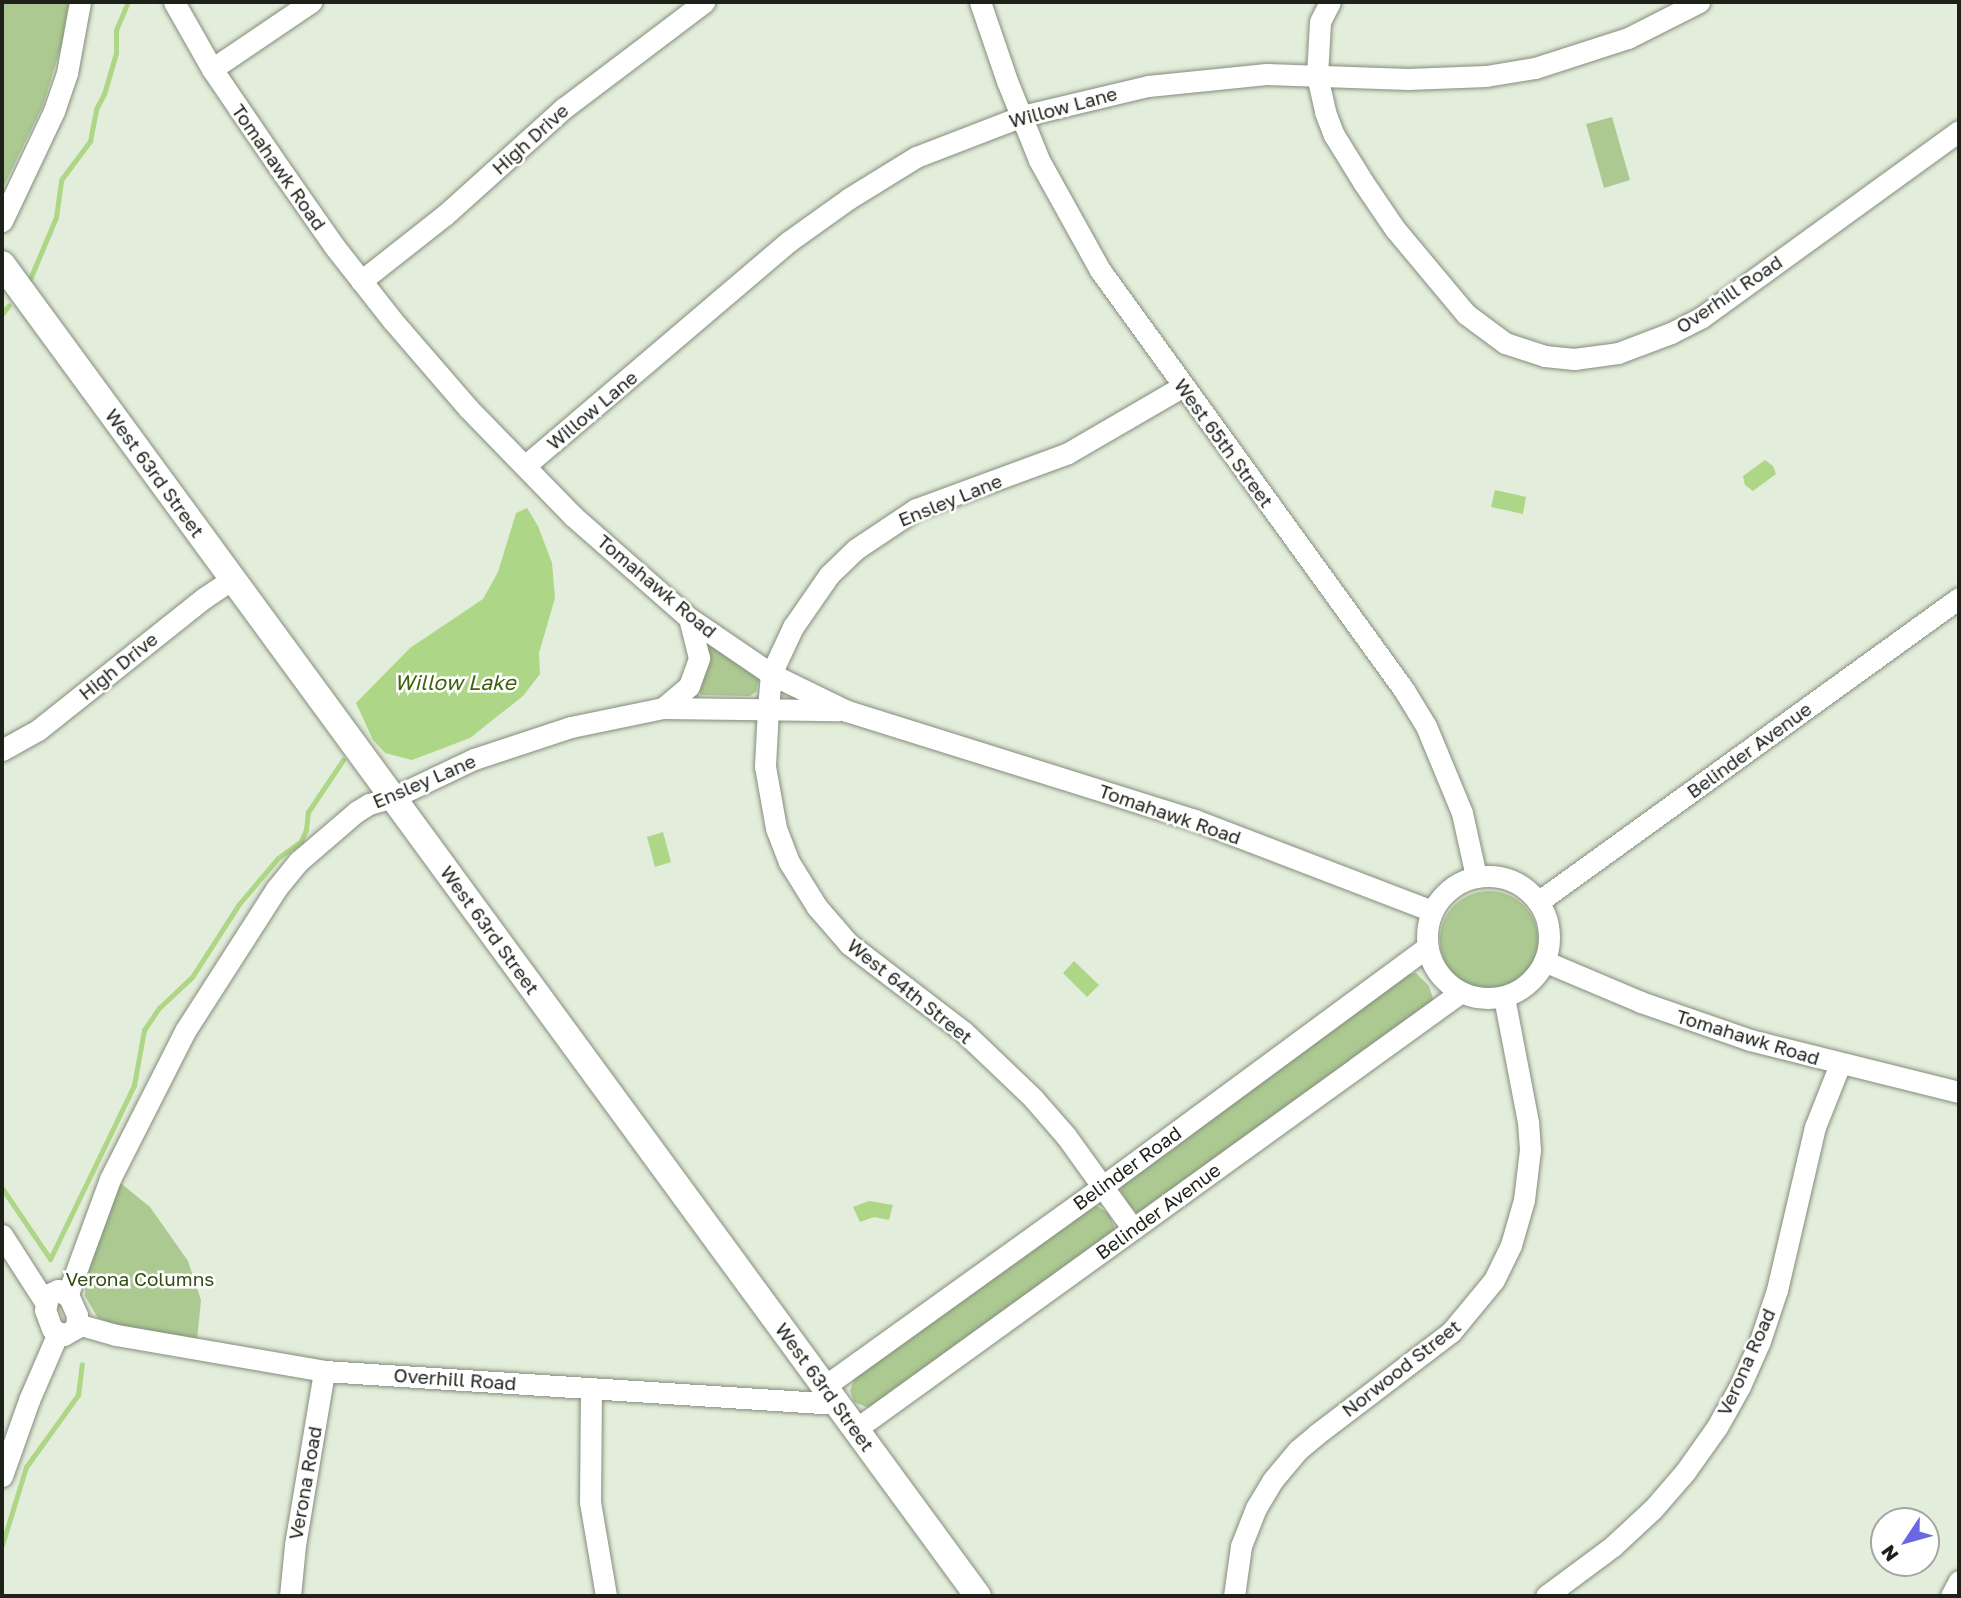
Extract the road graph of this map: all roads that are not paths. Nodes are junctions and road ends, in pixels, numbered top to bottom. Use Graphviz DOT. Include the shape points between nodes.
graph roads {
  1 [pos="80,2"];
  2 [pos="174,2"];
  3 [pos="311,2"];
  4 [pos="704,2"];
  5 [pos="981,2"];
  6 [pos="1330,2"];
  7 [pos="1699,2"];
  8 [pos="212,69"];
  9 [pos="1317,76"];
  10 [pos="1022,116"];
  11 [pos="1959,131"];
  12 [pos="2,221"];
  13 [pos="2,264"];
  14 [pos="361,281"];
  15 [pos="1183,386"];
  16 [pos="526,465"];
  17 [pos="232,579"];
  18 [pos="1959,598"];
  19 [pos="689,618"];
  20 [pos="771,674"];
  21 [pos="663,708"];
  22 [pos="768,708"];
  23 [pos="847,711"];
  24 [pos="2,750"];
  25 [pos="394,796"];
  26 [pos="1476,876"];
  27 [pos="1538,902"];
  28 [pos="1432,911"];
  29 [pos="1427,947"];
  30 [pos="1544,961"];
  31 [pos="1461,992"];
  32 [pos="1504,997"];
  33 [pos="1840,1064"];
  34 [pos="1959,1092"];
  35 [pos="1103,1186"];
  36 [pos="1133,1229"];
  37 [pos="2,1235"];
  38 [pos="67,1296"];
  39 [pos="45,1302"];
  40 [pos="67,1329"];
  41 [pos="324,1371"];
  42 [pos="591,1389"];
  43 [pos="831,1395"];
  44 [pos="856,1429"];
  45 [pos="2,1476"];
  46 [pos="1959,1581"];
  47 [pos="290,1596"];
  48 [pos="606,1596"];
  49 [pos="978,1596"];
  50 [pos="1234,1596"];
  51 [pos="1546,1596"];
  52 [pos="1951,1596"];
  1 -- 12 [label="street" via="67,73 54,111"];
  2 -- 8 [label="street, Tomahawk Road"];
  3 -- 8 [label="street"];
  4 -- 14 [label="street, High Drive" via="573,101 445,215"];
  5 -- 10 [label="street, West 65th Street"];
  6 -- 9 [label="street, Overhill Road" via="1320,22"];
  7 -- 9 [label="street, Willow Lane" via="1628,38 1535,68 1486,76 1408,79"];
  8 -- 14 [label="street, Tomahawk Road"];
  9 -- 10 [label="street, Willow Lane" via="1195,79 1100,95"];
  9 -- 11 [label="street, Overhill Road" via="1325,112 1341,146 1395,229 1450,296 1478,325 1505,343 1545,356 1574,359 1641,346 1702,317"];
  10 -- 15 [label="street, West 65th Street" via="1039,160 1094,259"];
  10 -- 16 [label="street, Willow Lane" via="916,157 848,199 754,269"];
  13 -- 17 [label="main road, West 63rd Street"];
  14 -- 16 [label="street, Tomahawk Road" via="441,378"];
  15 -- 20 [label="street, Ensley Lane" via="1068,453 916,509 881,530 829,575 804,608"];
  15 -- 26 [label="street, West 65th Street" via="1415,708 1449,776"];
  16 -- 19 [label="street, Tomahawk Road" via="573,516"];
  17 -- 24 [label="street, High Drive" via="38,730"];
  17 -- 25 [label="main road, West 63rd Street"];
  18 -- 27 [label="street, Belinder Avenue"];
  19 -- 20 [label="street, Tomahawk Road"];
  19 -- 21 [label="street" via="699,658 689,686"];
  20 -- 22 [label="street, West 64th Street"];
  20 -- 23 [label="street, Tomahawk Road"];
  21 -- 22 [label="street, Ensley Lane"];
  21 -- 25 [label="street, Ensley Lane" via="571,727 474,759"];
  22 -- 23 [label="street, Ensley Lane"];
  22 -- 35 [label="street, West 64th Street" via="765,766 776,828 789,862 817,907 849,944 990,1056 1066,1136"];
  23 -- 28 [label="street, Tomahawk Road" via="1195,820"];
  25 -- 38 [label="street, Ensley Lane" via="369,803 299,861 232,955 148,1099 107,1188"];
  25 -- 43 [label="main road, West 63rd Street"];
  26 -- 27 [label="street" via="1511,880"];
  26 -- 28 [label="street" via="1458,883"];
  27 -- 30 [label="street" via="1548,931"];
  28 -- 29 [label="street"];
  29 -- 31 [label="street" via="1445,981"];
  29 -- 35 [label="street, Belinder Road"];
  30 -- 32 [label="street" via="1534,977"];
  30 -- 33 [label="street, Tomahawk Road" via="1689,1020"];
  31 -- 32 [label="street"];
  31 -- 36 [label="street, Belinder Avenue"];
  32 -- 50 [label="street, Norwood Street" via="1530,1150 1524,1200 1511,1245 1494,1280 1451,1332 1317,1434 1272,1481 1241,1546"];
  33 -- 34 [label="street, Tomahawk Road"];
  33 -- 51 [label="street, Verona Road" via="1815,1128 1777,1290 1734,1396 1685,1472 1653,1508 1613,1546"];
  35 -- 36 [label="street, West 64th Street"];
  35 -- 43 [label="street, Belinder Road"];
  36 -- 44 [label="street, Belinder Avenue"];
  37 -- 39 [label="street"];
  38 -- 39 [label="street" via="53,1291"];
  38 -- 40 [label="street" via="75,1307"];
  39 -- 40 [label="street" via="48,1322"];
  40 -- 41 [label="street, Overhill Road"];
  40 -- 45 [label="street" via="29,1401"];
  41 -- 42 [label="street, Overhill Road"];
  41 -- 47 [label="street, Verona Road"];
  42 -- 43 [label="street, Overhill Road"];
  42 -- 48 [label="street" via="590,1502"];
  43 -- 44 [label="main road, West 63rd Street"];
  44 -- 49 [label="main road, West 63rd Street"];
  46 -- 52 [label="street"];
}
